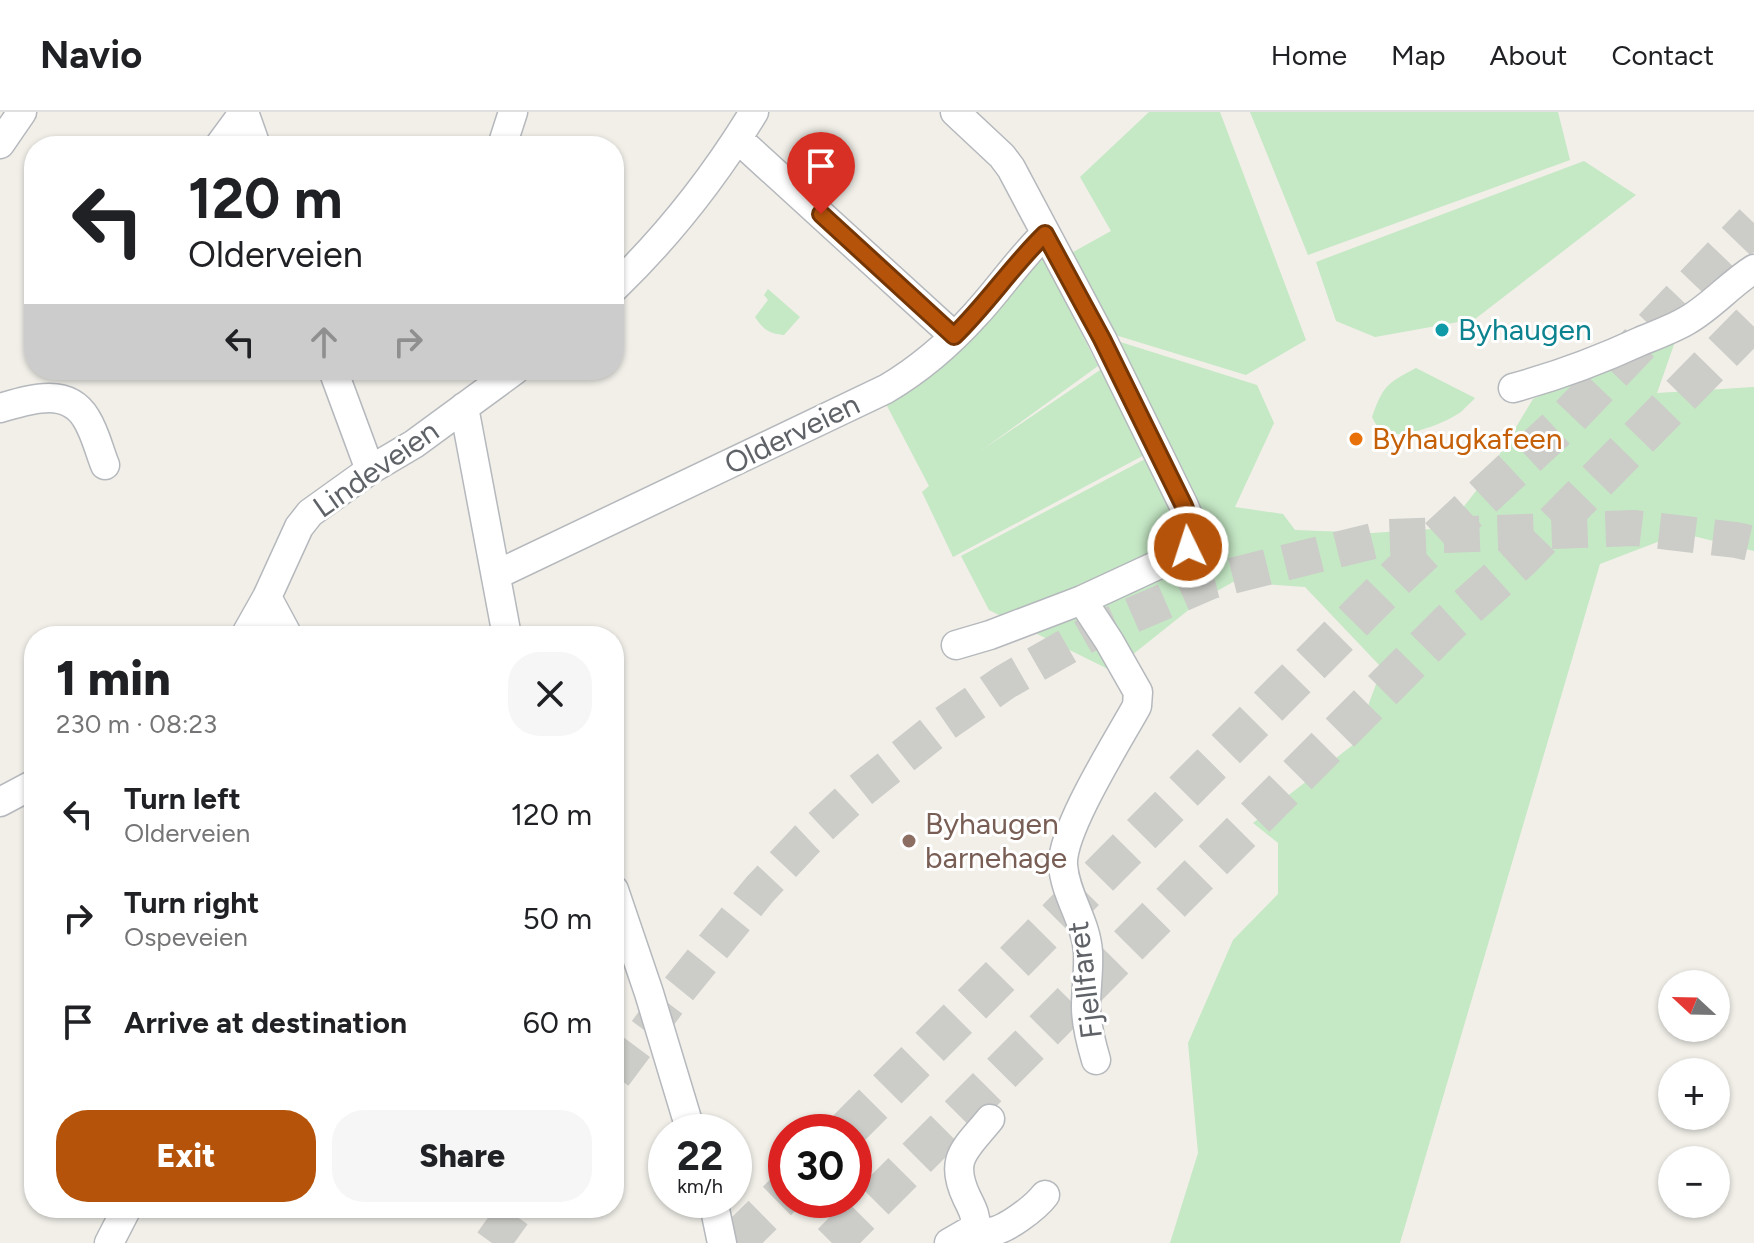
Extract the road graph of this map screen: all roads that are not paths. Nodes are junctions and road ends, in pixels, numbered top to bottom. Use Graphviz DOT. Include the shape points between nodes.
graph roads {
  1 [pos="22,112"];
  2 [pos="244,112"];
  3 [pos="513,112"];
  4 [pos="754,112"];
  5 [pos="969,117"];
  6 [pos="226,136"];
  7 [pos="252,136"];
  8 [pos="505,136"];
  9 [pos="738,139"];
  10 [pos="0,144"];
  11 [pos="1045,234"];
  12 [pos="1754,269"];
  13 [pos="624,278"];
  14 [pos="954,336"];
  15 [pos="337,380"];
  16 [pos="495,380"];
  17 [pos="1513,388"];
  18 [pos="472,392"];
  19 [pos="0,408"];
  20 [pos="105,465"];
  21 [pos="370,470"];
  22 [pos="496,575"];
  23 [pos="267,597"];
  24 [pos="1082,600"];
  25 [pos="251,626"];
  26 [pos="283,626"];
  27 [pos="505,626"];
  28 [pos="956,645"];
  29 [pos="24,789"];
  30 [pos="0,802"];
  31 [pos="624,928"];
  32 [pos="1096,1060"];
  33 [pos="685,1114"];
  34 [pos="990,1119"];
  35 [pos="1045,1195"];
  36 [pos="122,1218"];
  37 [pos="717,1218"];
  38 [pos="975,1228"];
  39 [pos="109,1243"];
  40 [pos="722,1243"];
  41 [pos="949,1243"];
  1 -- 10 [label="street"];
  2 -- 6 [label="street"];
  2 -- 7 [label="street"];
  3 -- 8 [label="street"];
  4 -- 9 [label="street"];
  5 -- 11 [label="street" via="1011,168"];
  9 -- 13 [label="street" via="688,207"];
  9 -- 14 [label="street"];
  11 -- 14 [label="street, Olderveien"];
  11 -- 24 [label="street" via="1193,529 1188,547 1177,556"];
  12 -- 17 [label="street" via="1683,323"];
  14 -- 22 [label="street, Olderveien" via="931,359 886,389"];
  15 -- 21 [label="street"];
  16 -- 18 [label="street, Lindeveien"];
  18 -- 21 [label="street, Lindeveien" via="414,444"];
  18 -- 22 [label="street"];
  19 -- 20 [label="street" via="48,397 70,403 86,417"];
  21 -- 23 [label="street, Lindeveien" via="304,520"];
  22 -- 27 [label="street"];
  23 -- 25 [label="street, Lindeveien"];
  23 -- 26 [label="street"];
  24 -- 28 [label="street"];
  24 -- 32 [label="street, Fjellfaret" via="1138,692 1137,706 1068,836 1063,861 1067,889 1085,936 1086,1009"];
  29 -- 30 [label="street"];
  31 -- 33 [label="street"];
  34 -- 38 [label="street" via="958,1165 977,1220"];
  35 -- 38 [label="street" via="1035,1208 994,1232"];
  36 -- 39 [label="street"];
  37 -- 40 [label="street"];
  38 -- 41 [label="street"];
}
